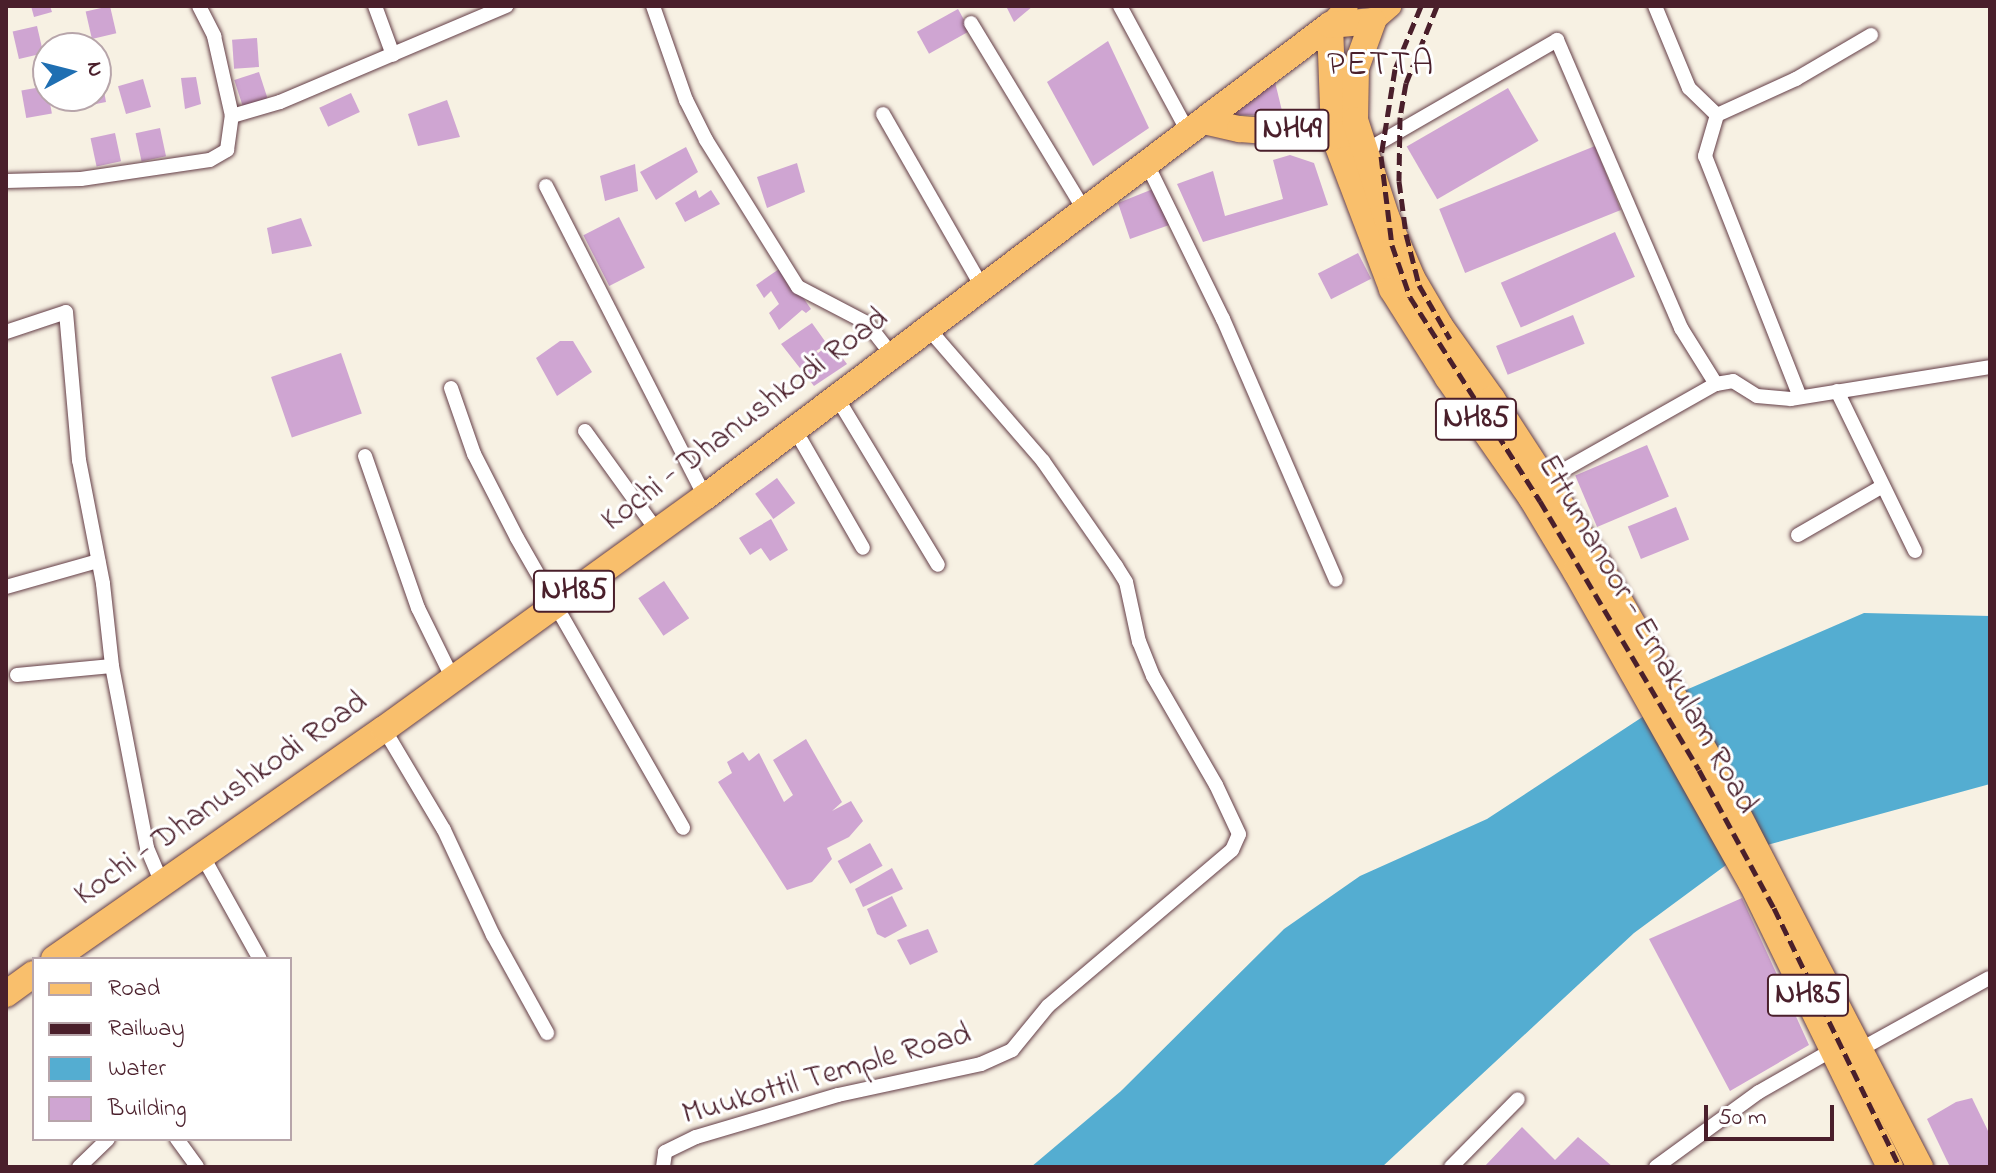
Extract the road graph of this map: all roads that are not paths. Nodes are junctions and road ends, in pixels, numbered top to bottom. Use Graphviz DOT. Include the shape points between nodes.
graph roads {
  1 [pos="199,6"];
  2 [pos="375,6"];
  3 [pos="506,6"];
  4 [pos="653,6"];
  5 [pos="1120,6"];
  6 [pos="1655,6"];
  7 [pos="1382,14"];
  8 [pos="1339,16"];
  9 [pos="971,23"];
  10 [pos="1871,35"];
  11 [pos="393,55"];
  12 [pos="883,114"];
  13 [pos="1717,115"];
  14 [pos="232,116"];
  15 [pos="1205,126"];
  16 [pos="1352,139"];
  17 [pos="1147,164"];
  18 [pos="6,181"];
  19 [pos="546,186"];
  20 [pos="1085,211"];
  21 [pos="981,285"];
  22 [pos="927,327"];
  23 [pos="6,332"];
  24 [pos="891,354"];
  25 [pos="1990,367"];
  26 [pos="1716,384"];
  27 [pos="451,388"];
  28 [pos="1837,391"];
  29 [pos="836,396"];
  30 [pos="1800,397"];
  31 [pos="794,428"];
  32 [pos="585,431"];
  33 [pos="365,456"];
  34 [pos="1546,480"];
  35 [pos="1881,487"];
  36 [pos="705,497"];
  37 [pos="657,531"];
  38 [pos="1798,535"];
  39 [pos="863,548"];
  40 [pos="1915,551"];
  41 [pos="98,561"];
  42 [pos="1585,564"];
  43 [pos="938,565"];
  44 [pos="1336,580"];
  45 [pos="6,587"];
  46 [pos="557,604"];
  47 [pos="112,666"];
  48 [pos="17,675"];
  49 [pos="453,679"];
  50 [pos="384,729"];
  51 [pos="683,828"];
  52 [pos="202,855"];
  53 [pos="162,883"];
  54 [pos="57,957"];
  55 [pos="259,957"];
  56 [pos="32,975"];
  57 [pos="1989,978"];
  58 [pos="6,994"];
  59 [pos="547,1033"];
  60 [pos="1848,1049"];
  61 [pos="1518,1099"];
  62 [pos="106,1141"];
  63 [pos="178,1141"];
  64 [pos="84,1165"];
  65 [pos="197,1167"];
  66 [pos="663,1167"];
  67 [pos="1451,1167"];
  68 [pos="1656,1167"];
  69 [pos="1890,1167"];
  70 [pos="1920,1167"];
  1 -- 14 [label="street" via="214,36"];
  2 -- 11 [label="street"];
  3 -- 11 [label="street"];
  4 -- 24 [label="street" via="706,140 798,287 867,323"];
  5 -- 15 [label="street"];
  6 -- 13 [label="street" via="1689,88"];
  7 -- 8 [label="highway"];
  7 -- 16 [label="highway" via="1356,68"];
  8 -- 15 [label="highway, Kochi - Dhanushkodi Road"];
  8 -- 16 [label="highway, Ettumanoor - Ernakulam Road / NH85"];
  9 -- 20 [label="street"];
  10 -- 13 [label="street" via="1796,79"];
  11 -- 14 [label="street"];
  12 -- 21 [label="street"];
  13 -- 30 [label="street" via="1705,156"];
  14 -- 18 [label="street" via="227,150 210,160 81,179"];
  15 -- 16 [label="highway, NH49 / NH49"];
  15 -- 17 [label="highway, Kochi - Dhanushkodi Road"];
  16 -- 26 [label="street" via="1557,40 1681,328"];
  16 -- 34 [label="highway" via="1412,278"];
  16 -- 42 [label="highway, Ettumanoor - Ernakulam Road / NH85" via="1392,289 1532,499"];
  17 -- 20 [label="highway, Kochi - Dhanushkodi Road"];
  17 -- 44 [label="street" via="1223,319"];
  19 -- 36 [label="street"];
  20 -- 21 [label="highway, Kochi - Dhanushkodi Road / NH85"];
  21 -- 22 [label="highway, Kochi - Dhanushkodi Road / NH85"];
  22 -- 24 [label="highway, Kochi - Dhanushkodi Road / NH85"];
  22 -- 66 [label="street, Muukottil Temple Road" via="1043,461 1121,574 1153,676 1239,834 1232,850 1048,1006 1012,1050 981,1064 838,1095 696,1137 665,1152"];
  23 -- 41 [label="street" via="66,312 79,460"];
  24 -- 29 [label="highway, Kochi - Dhanushkodi Road / NH85"];
  25 -- 28 [label="street"];
  26 -- 30 [label="street" via="1733,381 1757,396"];
  26 -- 34 [label="street"];
  27 -- 46 [label="street" via="474,454"];
  28 -- 30 [label="street"];
  28 -- 35 [label="street"];
  29 -- 31 [label="highway, Kochi - Dhanushkodi Road / NH85"];
  29 -- 43 [label="street"];
  31 -- 36 [label="highway, Kochi - Dhanushkodi Road / NH85"];
  31 -- 39 [label="street"];
  32 -- 37 [label="street"];
  33 -- 49 [label="street" via="418,608"];
  34 -- 42 [label="highway"];
  35 -- 38 [label="street"];
  35 -- 40 [label="street"];
  36 -- 37 [label="highway, Kochi - Dhanushkodi Road / NH85"];
  37 -- 46 [label="highway, Kochi - Dhanushkodi Road / NH85"];
  41 -- 45 [label="street"];
  41 -- 47 [label="street"];
  42 -- 60 [label="highway, Ettumanoor - Ernakulam Road / NH85" via="1778,911"];
  46 -- 49 [label="highway, Kochi - Dhanushkodi Road / NH85"];
  46 -- 51 [label="street"];
  47 -- 48 [label="street"];
  47 -- 53 [label="street" via="147,848"];
  49 -- 50 [label="highway, Kochi - Dhanushkodi Road / NH85"];
  50 -- 52 [label="highway, Kochi - Dhanushkodi Road / NH85"];
  50 -- 59 [label="street" via="444,830"];
  52 -- 53 [label="highway, Kochi - Dhanushkodi Road / NH85"];
  52 -- 55 [label="street"];
  53 -- 54 [label="highway, Kochi - Dhanushkodi Road / NH85"];
  56 -- 58 [label="highway"];
  57 -- 60 [label="street"];
  60 -- 68 [label="street" via="1759,1092"];
  60 -- 69 [label="highway, Ettumanoor - Ernakulam Road / NH85"];
  60 -- 70 [label="highway"];
  61 -- 67 [label="street"];
  62 -- 64 [label="street"];
  63 -- 65 [label="street"];
}
